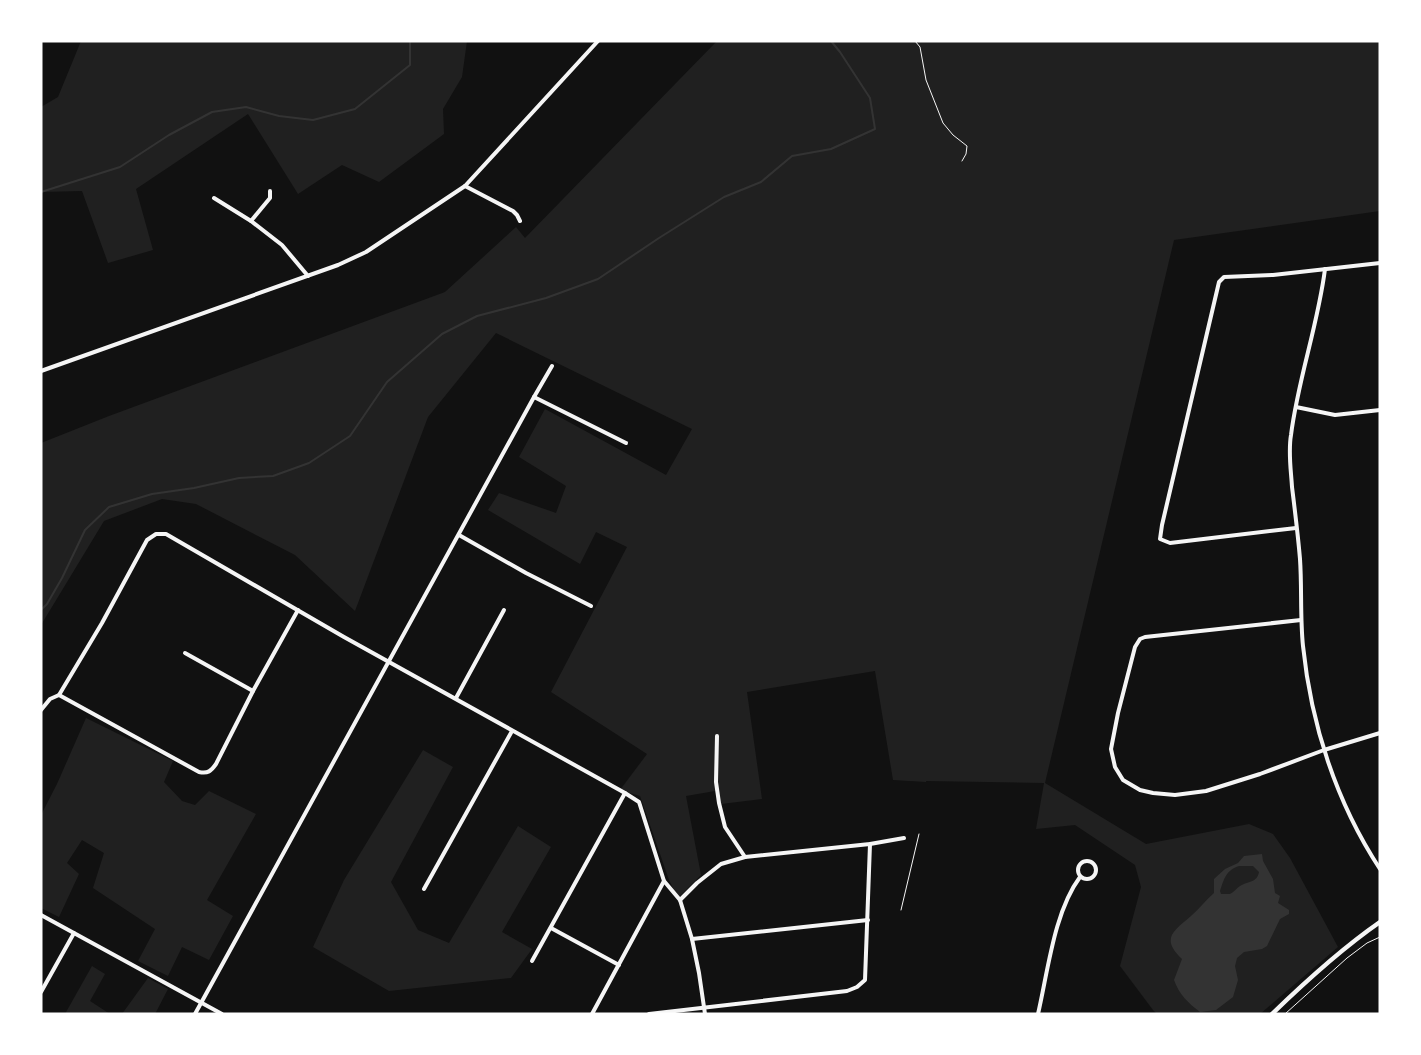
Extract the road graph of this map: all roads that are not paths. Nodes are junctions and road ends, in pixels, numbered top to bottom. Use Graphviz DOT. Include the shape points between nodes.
graph roads {
  1 [pos="598,41"];
  2 [pos="465,186"];
  3 [pos="270,191"];
  4 [pos="214,198"];
  5 [pos="251,221"];
  6 [pos="520,221"];
  7 [pos="1380,262"];
  8 [pos="1326,269"];
  9 [pos="308,276"];
  10 [pos="552,366"];
  11 [pos="41,371"];
  12 [pos="534,397"];
  13 [pos="1296,406"];
  14 [pos="1380,410"];
  15 [pos="626,443"];
  16 [pos="1296,528"];
  17 [pos="459,534"];
  18 [pos="591,606"];
  19 [pos="298,610"];
  20 [pos="504,610"];
  21 [pos="1301,620"];
  22 [pos="185,653"];
  23 [pos="389,661"];
  24 [pos="253,691"];
  25 [pos="58,694"];
  26 [pos="456,698"];
  27 [pos="41,710"];
  28 [pos="512,731"];
  29 [pos="1380,733"];
  30 [pos="717,736"];
  31 [pos="1324,750"];
  32 [pos="625,793"];
  33 [pos="904,838"];
  34 [pos="870,844"];
  35 [pos="745,857"];
  36 [pos="1380,869"];
  37 [pos="1080,877"];
  38 [pos="664,881"];
  39 [pos="424,889"];
  40 [pos="680,900"];
  41 [pos="41,915"];
  42 [pos="868,920"];
  43 [pos="1380,922"];
  44 [pos="551,928"];
  45 [pos="74,933"];
  46 [pos="692,939"];
  47 [pos="532,961"];
  48 [pos="619,965"];
  49 [pos="41,992"];
  50 [pos="202,1002"];
  51 [pos="704,1008"];
  52 [pos="195,1014"];
  53 [pos="222,1014"];
  54 [pos="592,1014"];
  55 [pos="649,1014"];
  56 [pos="705,1014"];
  57 [pos="1038,1014"];
  58 [pos="1272,1014"];
  1 -- 2 [label="street"];
  2 -- 6 [label="street" via="513,211"];
  2 -- 9 [label="street" via="366,252"];
  3 -- 5 [label="street" via="270,198"];
  4 -- 5 [label="street"];
  5 -- 9 [label="street" via="282,245"];
  7 -- 8 [label="street"];
  8 -- 13 [label="street"];
  8 -- 16 [label="street" via="1224,278 1219,282 1160,539 1170,543"];
  9 -- 11 [label="street"];
  10 -- 12 [label="street"];
  12 -- 15 [label="street"];
  12 -- 17 [label="street"];
  13 -- 14 [label="street" via="1335,415"];
  13 -- 16 [label="street" via="1290,464"];
  16 -- 21 [label="street"];
  17 -- 18 [label="street"];
  17 -- 23 [label="street"];
  19 -- 23 [label="street"];
  19 -- 24 [label="street"];
  19 -- 25 [label="street" via="166,534 156,534 147,540 102,623"];
  20 -- 26 [label="street"];
  21 -- 31 [label="street" via="1309,687"];
  21 -- 31 [label="street" via="1140,639 1136,642 1118,713 1112,760 1123,780 1140,790 1179,795 1232,784"];
  22 -- 24 [label="street"];
  23 -- 26 [label="street"];
  23 -- 50 [label="street"];
  24 -- 25 [label="street" via="216,764 205,773"];
  25 -- 27 [label="street"];
  26 -- 28 [label="street"];
  28 -- 32 [label="street"];
  28 -- 39 [label="street"];
  29 -- 31 [label="street"];
  30 -- 35 [label="street" via="719,803 725,827"];
  31 -- 36 [label="street" via="1348,810"];
  32 -- 38 [label="street" via="639,802"];
  32 -- 44 [label="street"];
  33 -- 34 [label="street"];
  34 -- 35 [label="street"];
  34 -- 42 [label="street"];
  35 -- 40 [label="street" via="721,864"];
  37 -- 37 [label="street" via="1093,877 1096,864 1085,860 1080,864"];
  37 -- 57 [label="street" via="1061,913"];
  38 -- 40 [label="street"];
  38 -- 48 [label="street"];
  40 -- 46 [label="street"];
  41 -- 45 [label="street"];
  42 -- 46 [label="street"];
  42 -- 51 [label="street" via="865,980 857,987 848,991"];
  43 -- 58 [label="street" via="1318,971"];
  44 -- 47 [label="street"];
  44 -- 48 [label="street"];
  45 -- 49 [label="street"];
  45 -- 50 [label="street"];
  46 -- 51 [label="street"];
  48 -- 54 [label="street"];
  50 -- 52 [label="street"];
  50 -- 53 [label="street"];
  51 -- 55 [label="street"];
  51 -- 56 [label="street"];
}
